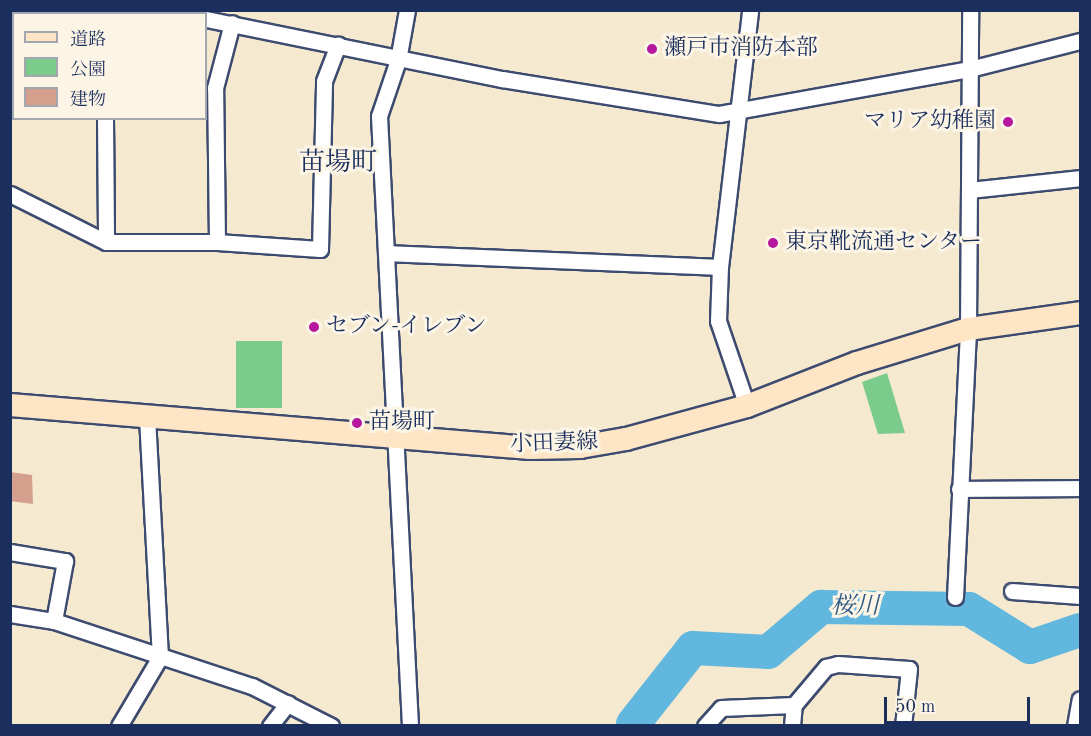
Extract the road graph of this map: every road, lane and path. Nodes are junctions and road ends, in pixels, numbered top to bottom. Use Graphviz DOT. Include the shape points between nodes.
graph roads {
  1 [pos="407,10"];
  2 [pos="750,10"];
  3 [pos="970,10"];
  4 [pos="207,19"];
  5 [pos="232,23"];
  6 [pos="1080,41"];
  7 [pos="338,45"];
  8 [pos="398,60"];
  9 [pos="970,69"];
  10 [pos="738,110"];
  11 [pos="105,120"];
  12 [pos="1080,178"];
  13 [pos="970,189"];
  14 [pos="10,194"];
  15 [pos="106,242"];
  16 [pos="217,242"];
  17 [pos="386,254"];
  18 [pos="720,267"];
  19 [pos="1080,313"];
  20 [pos="968,329"];
  21 [pos="10,405"];
  22 [pos="747,406"];
  23 [pos="147,414"];
  24 [pos="394,438"];
  25 [pos="1080,488"];
  26 [pos="959,489"];
  27 [pos="10,552"];
  28 [pos="1012,591"];
  29 [pos="955,597"];
  30 [pos="1080,597"];
  31 [pos="10,614"];
  32 [pos="54,621"];
  33 [pos="160,657"];
  34 [pos="1080,699"];
  35 [pos="288,704"];
  36 [pos="794,705"];
  37 [pos="119,726"];
  38 [pos="270,726"];
  39 [pos="331,726"];
  40 [pos="410,726"];
  41 [pos="705,726"];
  42 [pos="792,726"];
  43 [pos="903,726"];
  44 [pos="1075,726"];
  1 -- 8 [label="street"];
  2 -- 10 [label="street"];
  3 -- 9 [label="street"];
  4 -- 5 [label="street"];
  5 -- 7 [label="street"];
  5 -- 16 [label="street" via="214,88"];
  6 -- 9 [label="street"];
  7 -- 8 [label="street"];
  7 -- 16 [label="street" via="324,81 320,249"];
  8 -- 10 [label="street" via="719,114"];
  8 -- 17 [label="street" via="379,116"];
  9 -- 10 [label="street"];
  9 -- 13 [label="street"];
  10 -- 18 [label="street"];
  11 -- 15 [label="street"];
  12 -- 13 [label="street"];
  13 -- 20 [label="street" via="965,290"];
  14 -- 15 [label="street"];
  15 -- 16 [label="street"];
  17 -- 18 [label="street"];
  17 -- 24 [label="street"];
  18 -- 22 [label="street" via="718,321"];
  19 -- 20 [label="street, 小田妻線"];
  20 -- 22 [label="street, 小田妻線" via="856,363"];
  20 -- 26 [label="street"];
  21 -- 23 [label="street, 小田妻線"];
  22 -- 24 [label="street, 小田妻線" via="626,440 580,447 530,448"];
  23 -- 24 [label="street, 小田妻線"];
  23 -- 33 [label="street"];
  24 -- 40 [label="street"];
  25 -- 26 [label="street"];
  26 -- 29 [label="street"];
  27 -- 32 [label="street" via="65,561"];
  28 -- 30 [label="street"];
  31 -- 32 [label="street"];
  32 -- 33 [label="street"];
  33 -- 35 [label="street" via="252,686"];
  33 -- 37 [label="street"];
  34 -- 44 [label="street"];
  35 -- 38 [label="street"];
  35 -- 39 [label="street"];
  36 -- 41 [label="street" via="721,708"];
  36 -- 42 [label="street"];
  36 -- 43 [label="street" via="826,667 838,664 909,669"];
}
